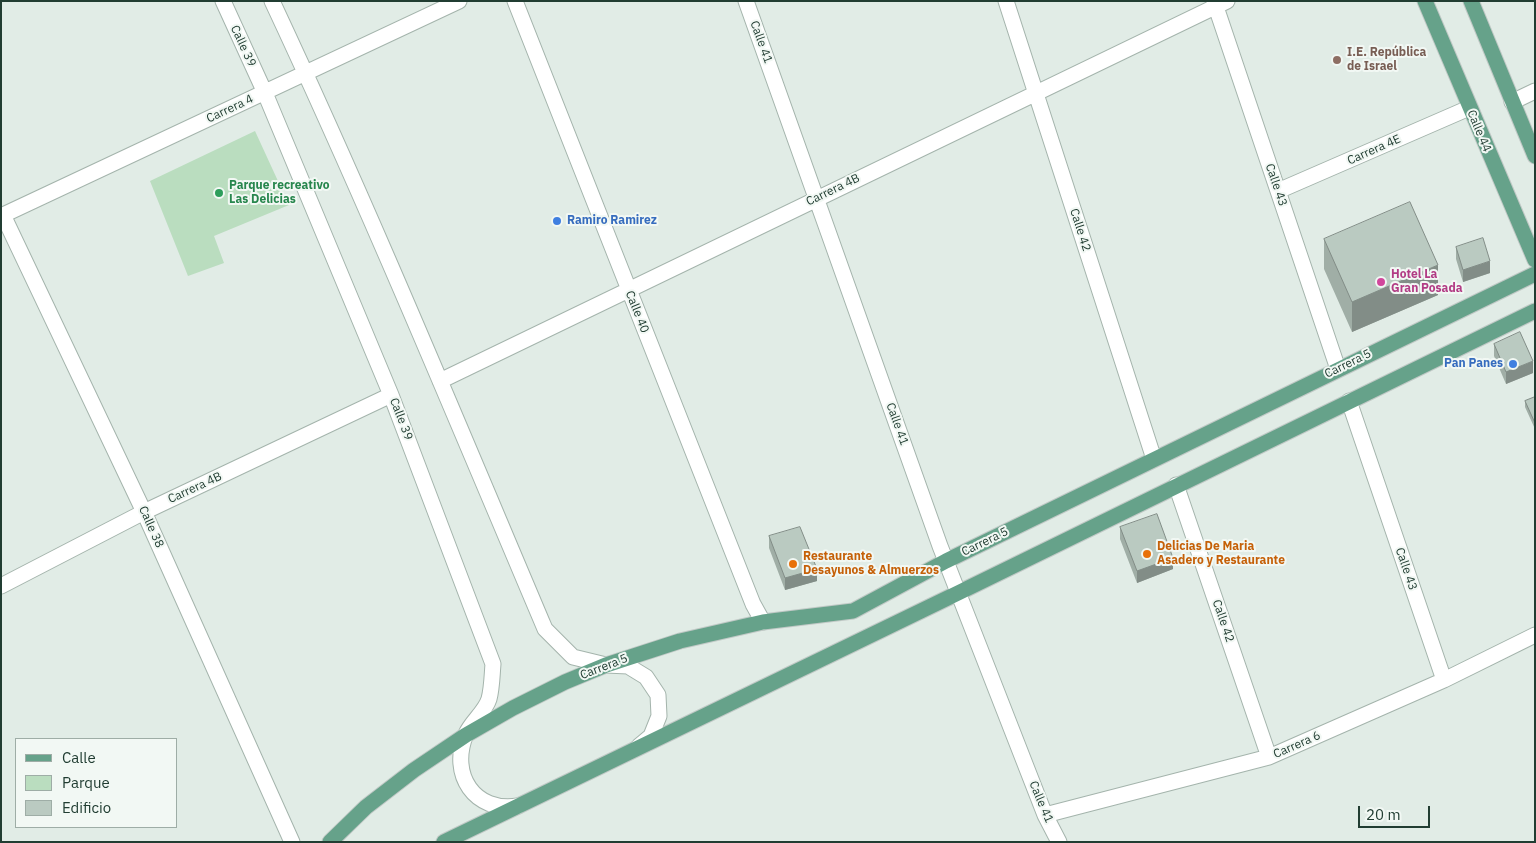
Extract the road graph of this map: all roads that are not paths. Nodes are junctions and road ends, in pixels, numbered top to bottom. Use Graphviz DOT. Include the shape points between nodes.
graph roads {
  1 [pos="222,1"];
  2 [pos="272,1"];
  3 [pos="459,1"];
  4 [pos="515,1"];
  5 [pos="746,1"];
  6 [pos="1006,1"];
  7 [pos="1425,1"];
  8 [pos="1471,1"];
  9 [pos="1219,3"];
  10 [pos="306,73"];
  11 [pos="1535,90"];
  12 [pos="264,93"];
  13 [pos="1036,94"];
  14 [pos="1512,102"];
  15 [pos="1469,108"];
  16 [pos="1535,156"];
  17 [pos="1278,192"];
  18 [pos="816,198"];
  19 [pos="2,216"];
  20 [pos="1535,260"];
  21 [pos="1535,274"];
  22 [pos="629,290"];
  23 [pos="1535,311"];
  24 [pos="1338,369"];
  25 [pos="440,381"];
  26 [pos="392,395"];
  27 [pos="1349,401"];
  28 [pos="1154,459"];
  29 [pos="1176,486"];
  30 [pos="144,512"];
  31 [pos="946,562"];
  32 [pos="1,586"];
  33 [pos="958,593"];
  34 [pos="762,622"];
  35 [pos="1535,635"];
  36 [pos="606,665"];
  37 [pos="1444,680"];
  38 [pos="466,735"];
  39 [pos="635,750"];
  40 [pos="1269,757"];
  41 [pos="521,806"];
  42 [pos="1045,815"];
  43 [pos="292,842"];
  44 [pos="330,842"];
  45 [pos="444,842"];
  46 [pos="1059,842"];
  1 -- 12 [label="street, Calle 39"];
  2 -- 10 [label="street"];
  3 -- 10 [label="street, Carrera 4"];
  4 -- 22 [label="street, Calle 40"];
  5 -- 18 [label="street, Calle 41"];
  6 -- 13 [label="street, Calle 42"];
  7 -- 15 [label="main road, Calle 44"];
  8 -- 14 [label="main road"];
  9 -- 13 [label="street, Carrera 4B"];
  9 -- 17 [label="street, Calle 43"];
  10 -- 12 [label="street, Carrera 4"];
  10 -- 25 [label="street"];
  11 -- 14 [label="street"];
  12 -- 19 [label="street, Carrera 4"];
  12 -- 26 [label="street, Calle 39"];
  13 -- 18 [label="street, Carrera 4B"];
  13 -- 28 [label="street, Calle 42"];
  14 -- 16 [label="main road"];
  15 -- 17 [label="street, Carrera 4E"];
  15 -- 20 [label="main road, Calle 44"];
  17 -- 24 [label="street, Calle 43"];
  18 -- 22 [label="street, Carrera 4B"];
  18 -- 31 [label="street, Calle 41"];
  19 -- 30 [label="street, Calle 38"];
  21 -- 24 [label="main road, Carrera 5"];
  22 -- 25 [label="street, Carrera 4B"];
  22 -- 34 [label="street, Calle 40"];
  23 -- 27 [label="main road"];
  24 -- 28 [label="main road, Carrera 5"];
  25 -- 36 [label="street" via="545,629 573,658"];
  26 -- 30 [label="street, Carrera 4B"];
  26 -- 38 [label="street, Calle 39" via="493,664 489,700"];
  27 -- 29 [label="main road"];
  27 -- 37 [label="street, Calle 43"];
  28 -- 31 [label="main road, Carrera 5"];
  29 -- 33 [label="main road"];
  29 -- 40 [label="street, Calle 42"];
  30 -- 32 [label="street, Carrera 4B"];
  30 -- 43 [label="street, Calle 38"];
  31 -- 33 [label="street, Calle 41"];
  31 -- 34 [label="main road, Carrera 5" via="853,611"];
  33 -- 39 [label="main road"];
  33 -- 42 [label="street, Calle 41"];
  34 -- 36 [label="main road, Carrera 5" via="680,640"];
  35 -- 37 [label="street, Carrera 6"];
  36 -- 38 [label="main road, Carrera 5" via="538,695"];
  36 -- 39 [label="street" via="628,666 646,677 658,694 659,716 651,736"];
  37 -- 40 [label="street, Carrera 6"];
  38 -- 41 [label="street, Calle 39" via="461,769 466,784 490,805 505,808"];
  38 -- 44 [label="main road, Carrera 5" via="366,807"];
  39 -- 41 [label="main road"];
  40 -- 42 [label="street, Carrera 6"];
  41 -- 45 [label="main road"];
  42 -- 46 [label="street, Calle 41"];
}
